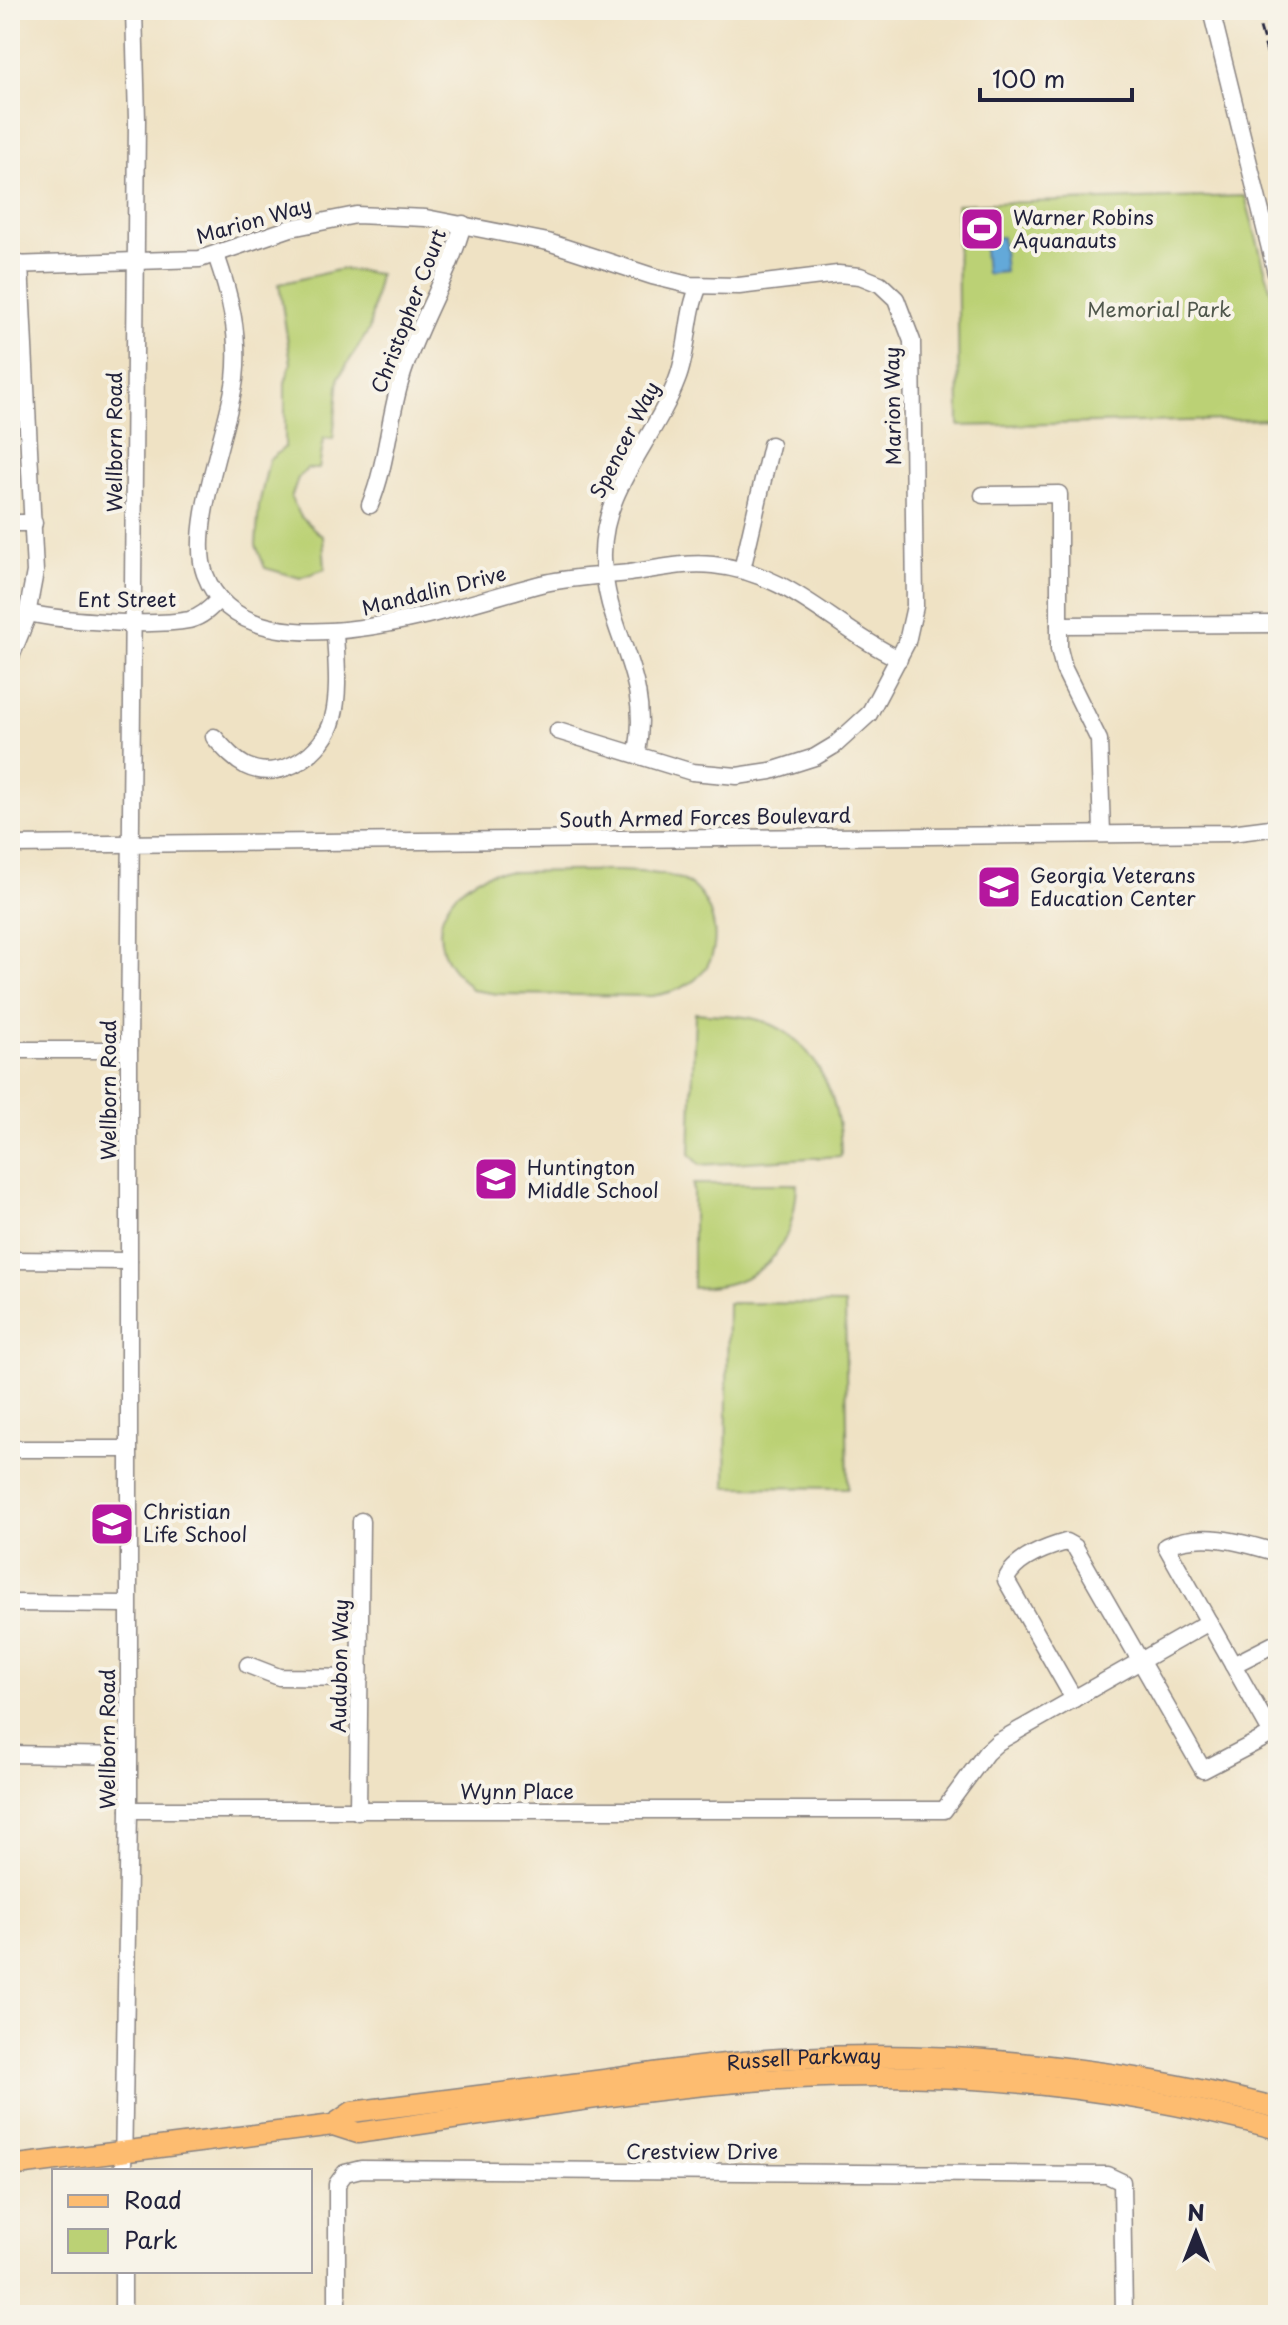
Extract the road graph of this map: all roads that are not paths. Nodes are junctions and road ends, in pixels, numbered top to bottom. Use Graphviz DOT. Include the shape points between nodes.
graph roads {
  1 [pos="134,10"];
  2 [pos="1211,10"];
  3 [pos="463,224"];
  4 [pos="216,255"];
  5 [pos="136,260"];
  6 [pos="15,264"];
  7 [pos="1278,281"];
  8 [pos="699,286"];
  9 [pos="18,379"];
  10 [pos="771,445"];
  11 [pos="983,495"];
  12 [pos="370,505"];
  13 [pos="10,523"];
  14 [pos="34,523"];
  15 [pos="742,570"];
  16 [pos="604,575"];
  17 [pos="219,599"];
  18 [pos="28,613"];
  19 [pos="133,621"];
  20 [pos="1278,624"];
  21 [pos="1059,625"];
  22 [pos="335,631"];
  23 [pos="10,659"];
  24 [pos="899,659"];
  25 [pos="558,731"];
  26 [pos="214,737"];
  27 [pos="637,753"];
  28 [pos="1278,827"];
  29 [pos="1102,833"];
  30 [pos="10,845"];
  31 [pos="132,846"];
  32 [pos="10,1050"];
  33 [pos="129,1050"];
  34 [pos="10,1260"];
  35 [pos="129,1261"];
  36 [pos="10,1449"];
  37 [pos="128,1449"];
  38 [pos="361,1521"];
  39 [pos="1278,1553"];
  40 [pos="10,1603"];
  41 [pos="128,1604"];
  42 [pos="1209,1622"];
  43 [pos="1278,1642"];
  44 [pos="1140,1662"];
  45 [pos="248,1665"];
  46 [pos="1233,1665"];
  47 [pos="360,1678"];
  48 [pos="1074,1699"];
  49 [pos="1275,1732"];
  50 [pos="10,1754"];
  51 [pos="127,1756"];
  52 [pos="129,1810"];
  53 [pos="358,1812"];
  54 [pos="1278,2108"];
  55 [pos="333,2125"];
  56 [pos="1278,2129"];
  57 [pos="123,2162"];
  58 [pos="10,2166"];
  59 [pos="123,2273"];
  60 [pos="123,2315"];
  61 [pos="337,2315"];
  62 [pos="1124,2315"];
  1 -- 5 [label="street, Wellborn Road"];
  2 -- 7 [label="street"];
  3 -- 4 [label="street, Marion Way" via="356,215 291,228"];
  3 -- 8 [label="street, Marion Way" via="548,242"];
  3 -- 12 [label="street, Christopher Court" via="453,262 401,379 384,473"];
  4 -- 5 [label="street, Marion Way"];
  4 -- 17 [label="street" via="232,303 236,356 233,393 201,532 205,574"];
  5 -- 6 [label="street, Marion Way"];
  5 -- 19 [label="street, Wellborn Road"];
  6 -- 9 [label="street"];
  8 -- 16 [label="street, Spencer Way" via="677,380 611,505 603,542"];
  8 -- 24 [label="street, Marion Way" via="849,275 880,284 903,308 913,353 916,592 911,631"];
  9 -- 14 [label="street"];
  10 -- 15 [label="street"];
  11 -- 21 [label="street" via="1059,494"];
  13 -- 14 [label="street"];
  14 -- 18 [label="street" via="35,572"];
  15 -- 16 [label="street, Mandalin Drive" via="681,565"];
  15 -- 24 [label="street, Mandalin Drive" via="790,588 856,637"];
  16 -- 22 [label="street, Mandalin Drive" via="542,584 400,623"];
  16 -- 27 [label="street, Spencer Way" via="608,606 640,690"];
  17 -- 19 [label="street, Ent Street" via="189,620"];
  17 -- 22 [label="street, Mandalin Drive" via="236,614 262,625"];
  18 -- 19 [label="street, Ent Street" via="73,621"];
  18 -- 23 [label="street"];
  19 -- 31 [label="street, Wellborn Road"];
  20 -- 21 [label="street"];
  21 -- 29 [label="street" via="1064,669 1099,740"];
  22 -- 26 [label="street" via="336,705 326,737 315,750 284,768 267,771 249,768"];
  24 -- 27 [label="street, Marion Way" via="869,714 835,745 805,762 748,775 714,775"];
  25 -- 27 [label="street, Marion Way"];
  28 -- 29 [label="street, South Armed Forces Boulevard" via="1231,833"];
  29 -- 31 [label="street, South Armed Forces Boulevard"];
  30 -- 31 [label="street, South Armed Forces Boulevard"];
  31 -- 33 [label="street, Wellborn Road"];
  32 -- 33 [label="street"];
  33 -- 35 [label="street, Wellborn Road"];
  34 -- 35 [label="street"];
  35 -- 37 [label="street, Wellborn Road"];
  36 -- 37 [label="street"];
  37 -- 41 [label="street, Wellborn Road"];
  38 -- 47 [label="street, Audubon Way"];
  39 -- 42 [label="street" via="1236,1541 1186,1537 1166,1546"];
  40 -- 41 [label="street"];
  41 -- 51 [label="street, Wellborn Road"];
  42 -- 44 [label="street, Wynn Place"];
  42 -- 46 [label="street"];
  43 -- 46 [label="street"];
  44 -- 48 [label="street, Wynn Place"];
  44 -- 48 [label="street" via="1075,1547 1066,1542 1048,1547 1010,1569 1006,1580"];
  44 -- 49 [label="street" via="1203,1770"];
  45 -- 47 [label="street" via="279,1677"];
  46 -- 49 [label="street"];
  47 -- 53 [label="street, Audubon Way"];
  48 -- 53 [label="street, Wynn Place" via="998,1742 944,1810"];
  50 -- 51 [label="street"];
  51 -- 52 [label="street, Wellborn Road"];
  52 -- 53 [label="street, Wynn Place"];
  52 -- 57 [label="street, Wellborn Road"];
  54 -- 55 [label="main road, Russell Parkway" via="1206,2090 1061,2067 950,2057 844,2056 735,2063 352,2112"];
  55 -- 56 [label="main road, Russell Parkway" via="358,2133 736,2083 873,2076 1087,2090"];
  55 -- 57 [label="main road, Russell Parkway"];
  57 -- 58 [label="main road, Russell Parkway"];
  59 -- 60 [label="street"];
  61 -- 62 [label="street, Crestview Drive" via="337,2184 345,2173 361,2169 1107,2175 1122,2185"];
}
